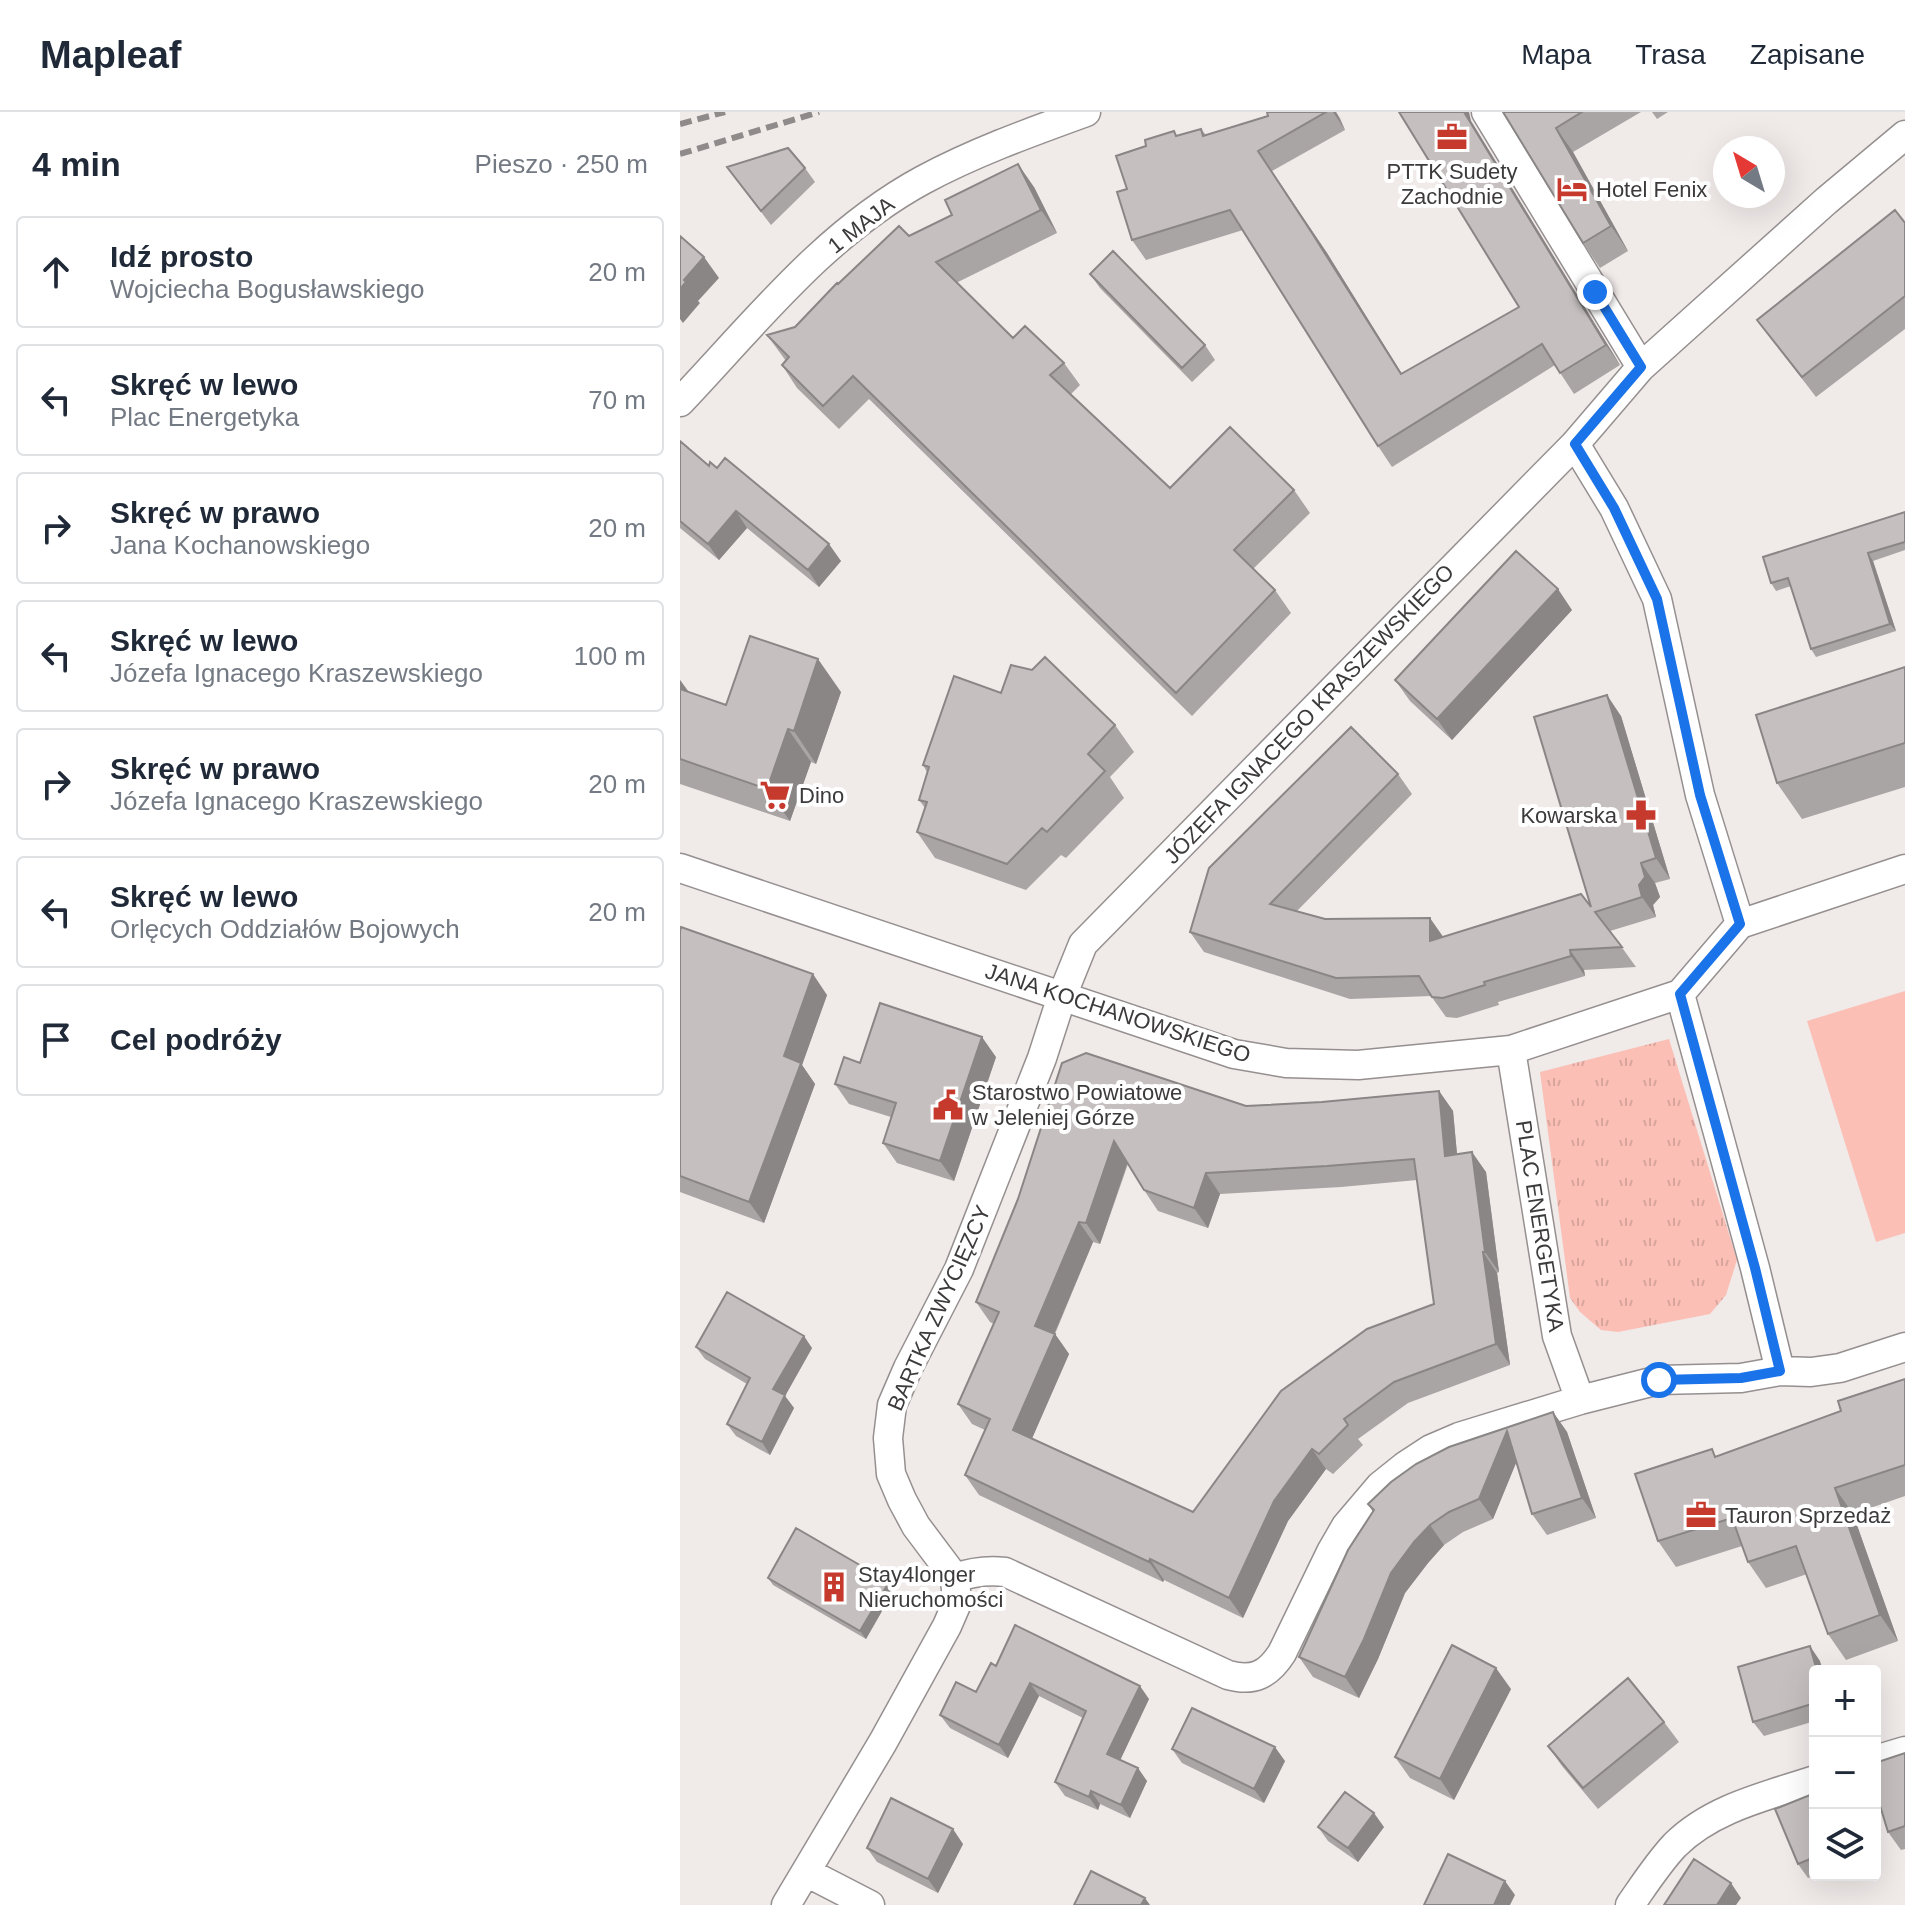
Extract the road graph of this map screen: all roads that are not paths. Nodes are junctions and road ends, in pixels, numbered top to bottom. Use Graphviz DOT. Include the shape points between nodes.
graph roads {
  1 [pos="1086,112"];
  2 [pos="1486,112"];
  3 [pos="1905,135"];
  4 [pos="1641,367"];
  5 [pos="680,402"];
  6 [pos="1575,444"];
  7 [pos="680,868"];
  8 [pos="1905,869"];
  9 [pos="1740,924"];
  10 [pos="1680,994"];
  11 [pos="1062,996"];
  12 [pos="1511,1050"];
  13 [pos="1905,1347"];
  14 [pos="1780,1371"];
  15 [pos="1580,1400"];
  16 [pos="955,1578"];
  17 [pos="1905,1751"];
  18 [pos="1881,1758"];
  19 [pos="1809,1782"];
  20 [pos="806,1872"];
  21 [pos="786,1905"];
  22 [pos="870,1905"];
  23 [pos="1630,1905"];
  1 -- 5 [label="street, 1 MAJA" via="974,155 896,196 795,280"];
  2 -- 4 [label="street"];
  3 -- 4 [label="street, JÓZEFA IGNACEGO KRASZEWSKIEGO"];
  4 -- 6 [label="street, JÓZEFA IGNACEGO KRASZEWSKIEGO"];
  6 -- 9 [label="street" via="1614,508 1657,599 1700,795"];
  6 -- 11 [label="street, JÓZEFA IGNACEGO KRASZEWSKIEGO" via="1083,944"];
  7 -- 11 [label="street, JANA KOCHANOWSKIEGO"];
  8 -- 9 [label="street"];
  9 -- 10 [label="street"];
  10 -- 12 [label="street, JANA KOCHANOWSKIEGO"];
  10 -- 14 [label="street"];
  11 -- 12 [label="street, JANA KOCHANOWSKIEGO" via="1234,1054 1286,1063 1358,1065"];
  11 -- 16 [label="street, BARTKA ZWYCIĘZCY" via="959,1269 892,1405 891,1474 916,1526"];
  12 -- 15 [label="street, PLAC ENERGETYKA" via="1557,1336"];
  13 -- 14 [label="street" via="1840,1368"];
  14 -- 15 [label="street" via="1741,1378 1659,1380"];
  15 -- 16 [label="street" via="1431,1449 1380,1486 1346,1526 1282,1653 1252,1678 1228,1675 1005,1572"];
  16 -- 20 [label="street" via="957,1603 947,1626"];
  17 -- 18 [label="street"];
  19 -- 23 [label="street" via="1728,1810 1691,1832"];
  20 -- 21 [label="street"];
  20 -- 22 [label="street"];
}
